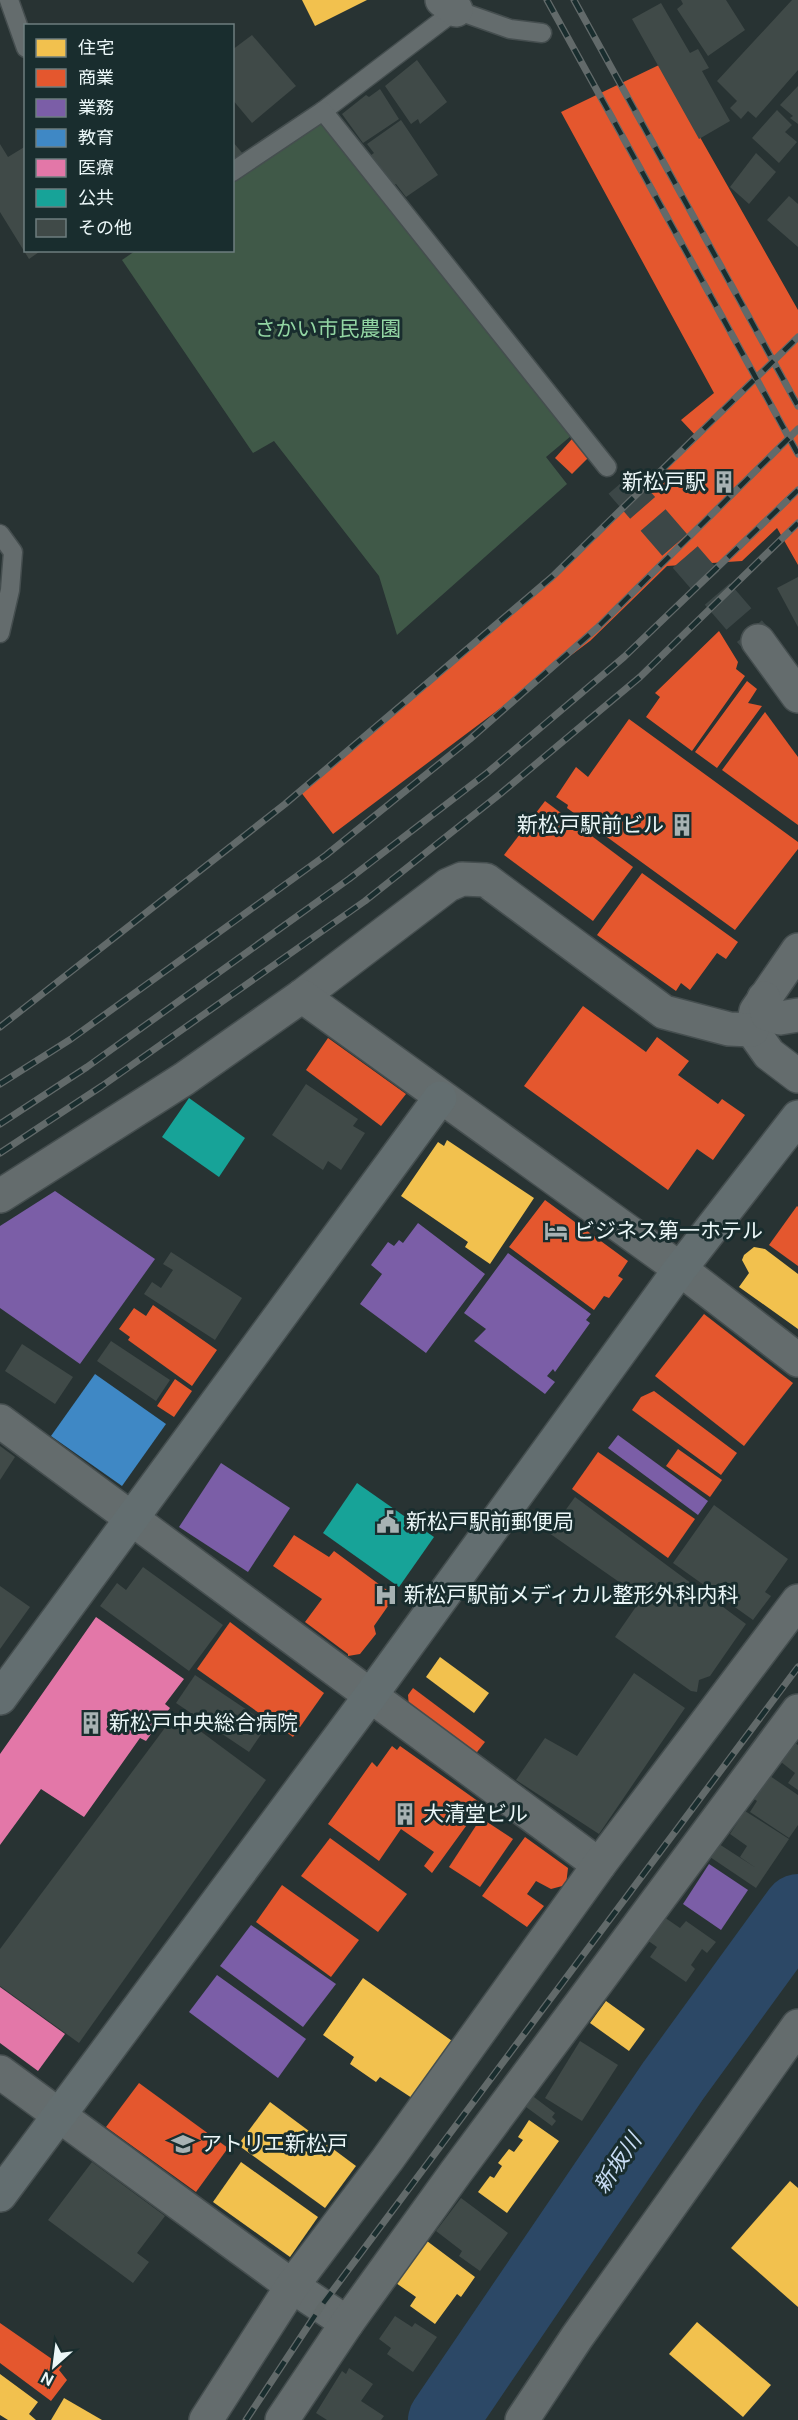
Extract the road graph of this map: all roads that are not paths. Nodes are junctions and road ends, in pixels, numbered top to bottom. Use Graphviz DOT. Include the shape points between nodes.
graph roads {
  1 [pos="9,0"];
  2 [pos="449,5"];
  3 [pos="542,33"];
  4 [pos="24,42"];
  5 [pos="323,111"];
  6 [pos="234,171"];
  7 [pos="607,467"];
  8 [pos="0,534"];
  9 [pos="0,633"];
  10 [pos="758,641"];
  11 [pos="798,696"];
  12 [pos="798,950"];
  13 [pos="302,996"];
  14 [pos="764,998"];
  15 [pos="798,1015"];
  16 [pos="752,1029"];
  17 [pos="798,1076"];
  18 [pos="440,1098"];
  19 [pos="798,1117"];
  20 [pos="0,1196"];
  21 [pos="680,1269"];
  22 [pos="798,1360"];
  23 [pos="0,1421"];
  24 [pos="132,1518"];
  25 [pos="798,1601"];
  26 [pos="371,1695"];
  27 [pos="0,1698"];
  28 [pos="798,1712"];
  29 [pos="599,1865"];
  30 [pos="793,2044"];
  31 [pos="0,2072"];
  32 [pos="57,2116"];
  33 [pos="0,2195"];
  34 [pos="292,2286"];
  35 [pos="347,2323"];
  36 [pos="206,2420"];
  37 [pos="282,2420"];
  38 [pos="522,2420"];
  1 -- 4 [label="lane"];
  2 -- 3 [label="lane" via="510,29"];
  2 -- 5 [label="lane"];
  5 -- 6 [label="lane"];
  5 -- 7 [label="lane"];
  8 -- 9 [label="lane" via="12,552 10,590"];
  10 -- 11 [label="street"];
  12 -- 14 [label="street"];
  13 -- 16 [label="street" via="448,885 462,879 486,879 664,1012 729,1029"];
  13 -- 18 [label="street"];
  13 -- 20 [label="street" via="184,1079"];
  14 -- 15 [label="street" via="767,1014 780,1018"];
  14 -- 16 [label="street"];
  16 -- 17 [label="street" via="769,1054"];
  18 -- 21 [label="street"];
  18 -- 24 [label="street"];
  19 -- 21 [label="street"];
  21 -- 22 [label="street"];
  21 -- 26 [label="street"];
  23 -- 24 [label="street"];
  24 -- 26 [label="street"];
  24 -- 27 [label="street"];
  25 -- 29 [label="street"];
  26 -- 29 [label="street"];
  26 -- 32 [label="street"];
  28 -- 35 [label="street"];
  29 -- 34 [label="street"];
  30 -- 38 [label="street" via="577,2337"];
  31 -- 32 [label="street"];
  32 -- 33 [label="street"];
  32 -- 34 [label="street"];
  34 -- 35 [label="street"];
  34 -- 36 [label="street"];
  35 -- 37 [label="street"];
}
